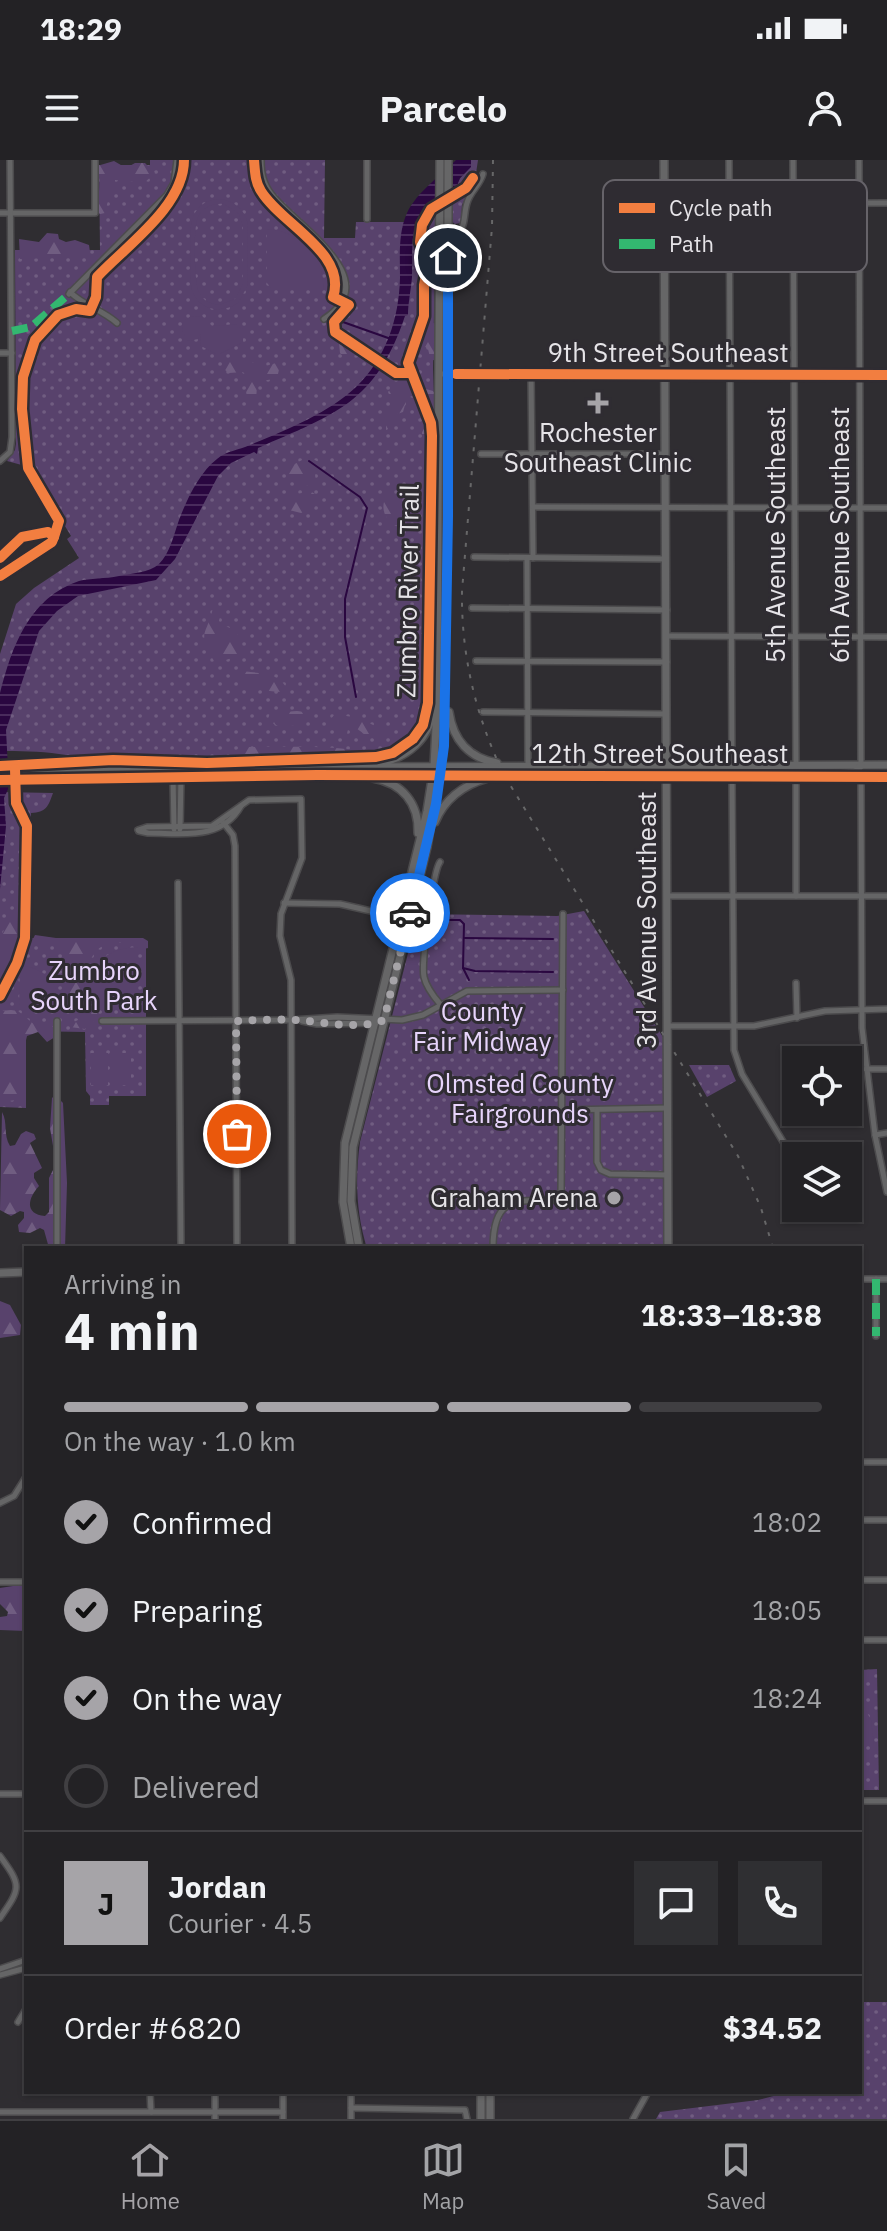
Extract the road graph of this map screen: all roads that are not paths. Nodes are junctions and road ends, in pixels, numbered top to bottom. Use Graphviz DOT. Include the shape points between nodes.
graph roads {
  1 [pos="10,160"];
  2 [pos="95,160"];
  3 [pos="177,160"];
  4 [pos="261,160"];
  5 [pos="367,160"];
  6 [pos="729,160"];
  7 [pos="793,160"];
  8 [pos="859,160"];
  9 [pos="446,161"];
  10 [pos="483,174"];
  11 [pos="729,180"];
  12 [pos="793,180"];
  13 [pos="859,180"];
  14 [pos="0,213"];
  15 [pos="10,213"];
  16 [pos="367,219"];
  17 [pos="444,237"];
  18 [pos="664,272"];
  19 [pos="730,272"];
  20 [pos="795,272"];
  21 [pos="860,272"];
  22 [pos="324,319"];
  23 [pos="117,323"];
  24 [pos="0,353"];
  25 [pos="12,353"];
  26 [pos="444,374"];
  27 [pos="531,374"];
  28 [pos="663,375"];
  29 [pos="730,375"];
  30 [pos="796,375"];
  31 [pos="860,375"];
  32 [pos="887,375"];
  33 [pos="481,454"];
  34 [pos="533,454"];
  35 [pos="665,454"];
  36 [pos="0,461"];
  37 [pos="533,507"];
  38 [pos="666,508"];
  39 [pos="731,508"];
  40 [pos="796,508"];
  41 [pos="860,508"];
  42 [pos="887,508"];
  43 [pos="474,557"];
  44 [pos="0,558"];
  45 [pos="530,558"];
  46 [pos="667,559"];
  47 [pos="0,576"];
  48 [pos="472,608"];
  49 [pos="527,608"];
  50 [pos="667,610"];
  51 [pos="667,636"];
  52 [pos="732,637"];
  53 [pos="796,637"];
  54 [pos="859,637"];
  55 [pos="887,637"];
  56 [pos="476,661"];
  57 [pos="528,661"];
  58 [pos="667,662"];
  59 [pos="437,669"];
  60 [pos="446,687"];
  61 [pos="483,712"];
  62 [pos="528,713"];
  63 [pos="667,714"];
  64 [pos="861,765"];
  65 [pos="796,766"];
  66 [pos="526,767"];
  67 [pos="887,767"];
  68 [pos="0,771"];
  69 [pos="350,771"];
  70 [pos="438,771"];
  71 [pos="667,771"];
  72 [pos="732,771"];
  73 [pos="177,775"];
  74 [pos="503,775"];
  75 [pos="796,777"];
  76 [pos="826,777"];
  77 [pos="887,777"];
  78 [pos="861,778"];
  79 [pos="0,780"];
  80 [pos="224,823"];
  81 [pos="173,827"];
  82 [pos="181,827"];
  83 [pos="177,834"];
  84 [pos="427,847"];
  85 [pos="417,848"];
  86 [pos="440,862"];
  87 [pos="178,883"];
  88 [pos="667,896"];
  89 [pos="732,896"];
  90 [pos="796,896"];
  91 [pos="861,896"];
  92 [pos="887,896"];
  93 [pos="284,903"];
  94 [pos="404,903"];
  95 [pos="384,914"];
  96 [pos="563,914"];
  97 [pos="409,918"];
  98 [pos="397,931"];
  99 [pos="424,936"];
  100 [pos="402,945"];
  101 [pos="796,983"];
  102 [pos="563,990"];
  103 [pos="440,1004"];
  104 [pos="861,1008"];
  105 [pos="887,1009"];
  106 [pos="797,1018"];
  107 [pos="294,1020"];
  108 [pos="57,1021"];
  109 [pos="102,1021"];
  110 [pos="179,1021"];
  111 [pos="236,1021"];
  112 [pos="377,1021"];
  113 [pos="668,1026"];
  114 [pos="733,1026"];
  115 [pos="866,1069"];
  116 [pos="887,1069"];
  117 [pos="668,1108"];
  118 [pos="562,1110"];
  119 [pos="597,1110"];
  120 [pos="887,1133"];
  121 [pos="875,1135"];
  122 [pos="783,1142"];
  123 [pos="668,1175"];
  124 [pos="887,1192"];
  125 [pos="57,1246"];
  126 [pos="181,1246"];
  127 [pos="237,1246"];
  128 [pos="292,1246"];
  129 [pos="351,1246"];
  130 [pos="359,1246"];
  131 [pos="493,1246"];
  132 [pos="668,1246"];
  133 [pos="24,1272"];
  134 [pos="0,1273"];
  135 [pos="862,1279"];
  136 [pos="876,1279"];
  137 [pos="887,1279"];
  138 [pos="876,1336"];
  139 [pos="862,1462"];
  140 [pos="887,1462"];
  141 [pos="24,1480"];
  142 [pos="0,1503"];
  143 [pos="862,1520"];
  144 [pos="887,1520"];
  145 [pos="862,1580"];
  146 [pos="887,1580"];
  147 [pos="0,1582"];
  148 [pos="24,1582"];
  149 [pos="862,1640"];
  150 [pos="887,1640"];
  151 [pos="0,1794"];
  152 [pos="24,1794"];
  153 [pos="862,1801"];
  154 [pos="887,1801"];
  155 [pos="0,1856"];
  156 [pos="0,1918"];
  157 [pos="24,1961"];
  158 [pos="0,1969"];
  159 [pos="24,1969"];
  160 [pos="0,1975"];
  161 [pos="24,2012"];
  162 [pos="18,2022"];
  163 [pos="150,2094"];
  164 [pos="215,2094"];
  165 [pos="283,2094"];
  166 [pos="351,2094"];
  167 [pos="481,2094"];
  168 [pos="490,2094"];
  169 [pos="647,2094"];
  170 [pos="351,2108"];
  171 [pos="215,2111"];
  172 [pos="0,2112"];
  173 [pos="151,2112"];
  174 [pos="283,2116"];
  175 [pos="215,2119"];
  176 [pos="351,2119"];
  177 [pos="467,2119"];
  178 [pos="481,2119"];
  179 [pos="490,2119"];
  180 [pos="633,2119"];
  1 -- 15 [label="street"];
  2 -- 15 [label="street" via="95,213"];
  3 -- 23 [label="street" via="167,195 70,293"];
  4 -- 22 [label="street" via="262,177 273,197 344,272 342,301"];
  5 -- 16 [label="street"];
  6 -- 11 [label="street"];
  7 -- 12 [label="street, 5th Avenue Southeast"];
  8 -- 13 [label="street, 6th Avenue Southeast"];
  9 -- 17 [label="main road"];
  9 -- 17 [label="main road" via="440,170"];
  10 -- 17 [label="street" via="467,201 463,229"];
  14 -- 15 [label="street"];
  15 -- 25 [label="street"];
  17 -- 26 [label="main road"];
  18 -- 28 [label="main road, 3rd Avenue Southeast"];
  19 -- 29 [label="street"];
  20 -- 30 [label="street, 5th Avenue Southeast"];
  21 -- 31 [label="street, 6th Avenue Southeast"];
  24 -- 25 [label="street"];
  25 -- 36 [label="street" via="12,437 10,452"];
  26 -- 27 [label="street, 9th Street Southeast"];
  26 -- 59 [label="main road"];
  26 -- 60 [label="main road"];
  27 -- 28 [label="street, 9th Street Southeast"];
  27 -- 34 [label="street"];
  28 -- 29 [label="street, 9th Street Southeast"];
  28 -- 35 [label="main road, 3rd Avenue Southeast"];
  29 -- 30 [label="street, 9th Street Southeast"];
  29 -- 39 [label="street"];
  30 -- 31 [label="street, 9th Street Southeast"];
  30 -- 40 [label="street, 5th Avenue Southeast"];
  31 -- 32 [label="street, 9th Street Southeast"];
  31 -- 41 [label="street, 6th Avenue Southeast"];
  33 -- 34 [label="street"];
  34 -- 35 [label="street"];
  34 -- 37 [label="street"];
  35 -- 38 [label="main road, 3rd Avenue Southeast"];
  37 -- 38 [label="street"];
  37 -- 45 [label="street"];
  38 -- 39 [label="street"];
  38 -- 46 [label="main road, 3rd Avenue Southeast"];
  39 -- 40 [label="street"];
  39 -- 52 [label="street"];
  40 -- 41 [label="street"];
  40 -- 53 [label="street, 5th Avenue Southeast"];
  41 -- 42 [label="street"];
  41 -- 54 [label="street, 6th Avenue Southeast"];
  43 -- 45 [label="street"];
  44 -- 47 [label="street" via="26,535 48,532 54,537"];
  45 -- 46 [label="street"];
  45 -- 49 [label="street"];
  46 -- 50 [label="main road, 3rd Avenue Southeast"];
  48 -- 49 [label="street"];
  49 -- 50 [label="street"];
  49 -- 57 [label="street"];
  50 -- 51 [label="main road, 3rd Avenue Southeast"];
  51 -- 52 [label="street"];
  51 -- 58 [label="main road, 3rd Avenue Southeast"];
  52 -- 53 [label="street"];
  52 -- 72 [label="street"];
  53 -- 54 [label="street"];
  53 -- 65 [label="street, 5th Avenue Southeast"];
  54 -- 55 [label="street"];
  54 -- 64 [label="street, 6th Avenue Southeast"];
  56 -- 57 [label="street"];
  57 -- 58 [label="street"];
  57 -- 62 [label="street"];
  58 -- 63 [label="main road, 3rd Avenue Southeast"];
  59 -- 69 [label="main road" via="432,720 419,742 391,761"];
  59 -- 70 [label="main road"];
  60 -- 66 [label="main road" via="450,722 461,744 483,760"];
  60 -- 70 [label="main road"];
  61 -- 62 [label="street"];
  62 -- 63 [label="street"];
  62 -- 66 [label="street"];
  63 -- 71 [label="main road, 3rd Avenue Southeast"];
  64 -- 65 [label="main road, 12th Street Southeast"];
  64 -- 67 [label="main road, 12th Street Southeast"];
  64 -- 76 [label="main road" via="856,772"];
  65 -- 72 [label="main road, 12th Street Southeast"];
  66 -- 70 [label="main road, 12th Street Southeast"];
  66 -- 71 [label="main road, 12th Street Southeast"];
  67 -- 78 [label="main road" via="867,771"];
  68 -- 73 [label="main road"];
  69 -- 70 [label="main road"];
  69 -- 73 [label="main road"];
  69 -- 85 [label="main road" via="384,780 404,793 417,818"];
  70 -- 74 [label="main road, 12th Street Southeast"];
  70 -- 84 [label="main road"];
  70 -- 85 [label="main road"];
  71 -- 72 [label="main road, 12th Street Southeast"];
  71 -- 74 [label="main road, 12th Street Southeast"];
  71 -- 88 [label="main road, 3rd Avenue Southeast"];
  72 -- 75 [label="main road, 12th Street Southeast"];
  72 -- 89 [label="street"];
  73 -- 79 [label="main road"];
  73 -- 81 [label="street"];
  73 -- 82 [label="street"];
  74 -- 84 [label="main road" via="473,783 450,798"];
  75 -- 76 [label="main road, 12th Street Southeast"];
  75 -- 90 [label="street"];
  76 -- 78 [label="main road, 12th Street Southeast"];
  77 -- 78 [label="main road, 12th Street Southeast"];
  78 -- 91 [label="street"];
  80 -- 82 [label="street"];
  80 -- 83 [label="street" via="210,832"];
  80 -- 93 [label="street" via="249,800 301,799 302,858"];
  80 -- 111 [label="street" via="235,846"];
  81 -- 82 [label="street"];
  81 -- 83 [label="street"];
  81 -- 83 [label="street" via="138,830"];
  82 -- 83 [label="street"];
  84 -- 97 [label="main road"];
  85 -- 94 [label="main road"];
  86 -- 99 [label="street"];
  87 -- 110 [label="street"];
  88 -- 89 [label="street"];
  88 -- 113 [label="main road, 3rd Avenue Southeast"];
  89 -- 90 [label="street"];
  89 -- 114 [label="street"];
  90 -- 91 [label="street"];
  91 -- 92 [label="street"];
  91 -- 104 [label="street"];
  93 -- 95 [label="street" via="340,904"];
  93 -- 107 [label="street" via="280,936"];
  94 -- 95 [label="main road"];
  94 -- 98 [label="main road"];
  95 -- 98 [label="main road"];
  96 -- 102 [label="street"];
  97 -- 99 [label="main road" via="411,928"];
  97 -- 100 [label="main road"];
  98 -- 112 [label="main road"];
  99 -- 100 [label="main road"];
  99 -- 103 [label="street" via="424,977"];
  100 -- 112 [label="main road"];
  101 -- 106 [label="street"];
  102 -- 103 [label="street" via="477,990"];
  102 -- 118 [label="street"];
  103 -- 112 [label="street" via="415,1018"];
  104 -- 105 [label="street"];
  104 -- 106 [label="street"];
  104 -- 115 [label="street"];
  106 -- 114 [label="street"];
  107 -- 111 [label="street"];
  107 -- 112 [label="street"];
  107 -- 128 [label="street"];
  108 -- 125 [label="street"];
  109 -- 110 [label="street"];
  110 -- 111 [label="street"];
  110 -- 126 [label="street"];
  111 -- 127 [label="street"];
  112 -- 129 [label="main road" via="344,1153 343,1202"];
  112 -- 130 [label="main road" via="351,1159"];
  113 -- 114 [label="street"];
  113 -- 117 [label="main road, 3rd Avenue Southeast"];
  114 -- 122 [label="street" via="740,1072"];
  115 -- 116 [label="street"];
  115 -- 121 [label="street"];
  117 -- 119 [label="street"];
  117 -- 123 [label="main road, 3rd Avenue Southeast"];
  118 -- 119 [label="street"];
  118 -- 131 [label="street" via="561,1200 518,1201 505,1207 495,1221"];
  119 -- 123 [label="street" via="601,1170"];
  120 -- 121 [label="street"];
  121 -- 124 [label="street"];
  123 -- 132 [label="main road, 3rd Avenue Southeast"];
  133 -- 134 [label="main road"];
  135 -- 136 [label="street"];
  136 -- 137 [label="street"];
  136 -- 138 [label="street"];
  139 -- 140 [label="street"];
  141 -- 142 [label="street" via="14,1496"];
  143 -- 144 [label="street"];
  145 -- 146 [label="street"];
  147 -- 148 [label="street"];
  149 -- 150 [label="street"];
  151 -- 152 [label="street"];
  153 -- 154 [label="street"];
  155 -- 156 [label="street" via="17,1888"];
  157 -- 158 [label="street"];
  159 -- 160 [label="street"];
  161 -- 162 [label="street"];
  163 -- 173 [label="street"];
  164 -- 171 [label="street"];
  165 -- 174 [label="street"];
  166 -- 170 [label="street"];
  167 -- 178 [label="main road"];
  168 -- 179 [label="main road"];
  169 -- 180 [label="street"];
  170 -- 176 [label="street"];
  170 -- 177 [label="street" via="465,2110"];
  171 -- 173 [label="street"];
  171 -- 174 [label="street"];
  171 -- 175 [label="street"];
  172 -- 173 [label="street"];
}
